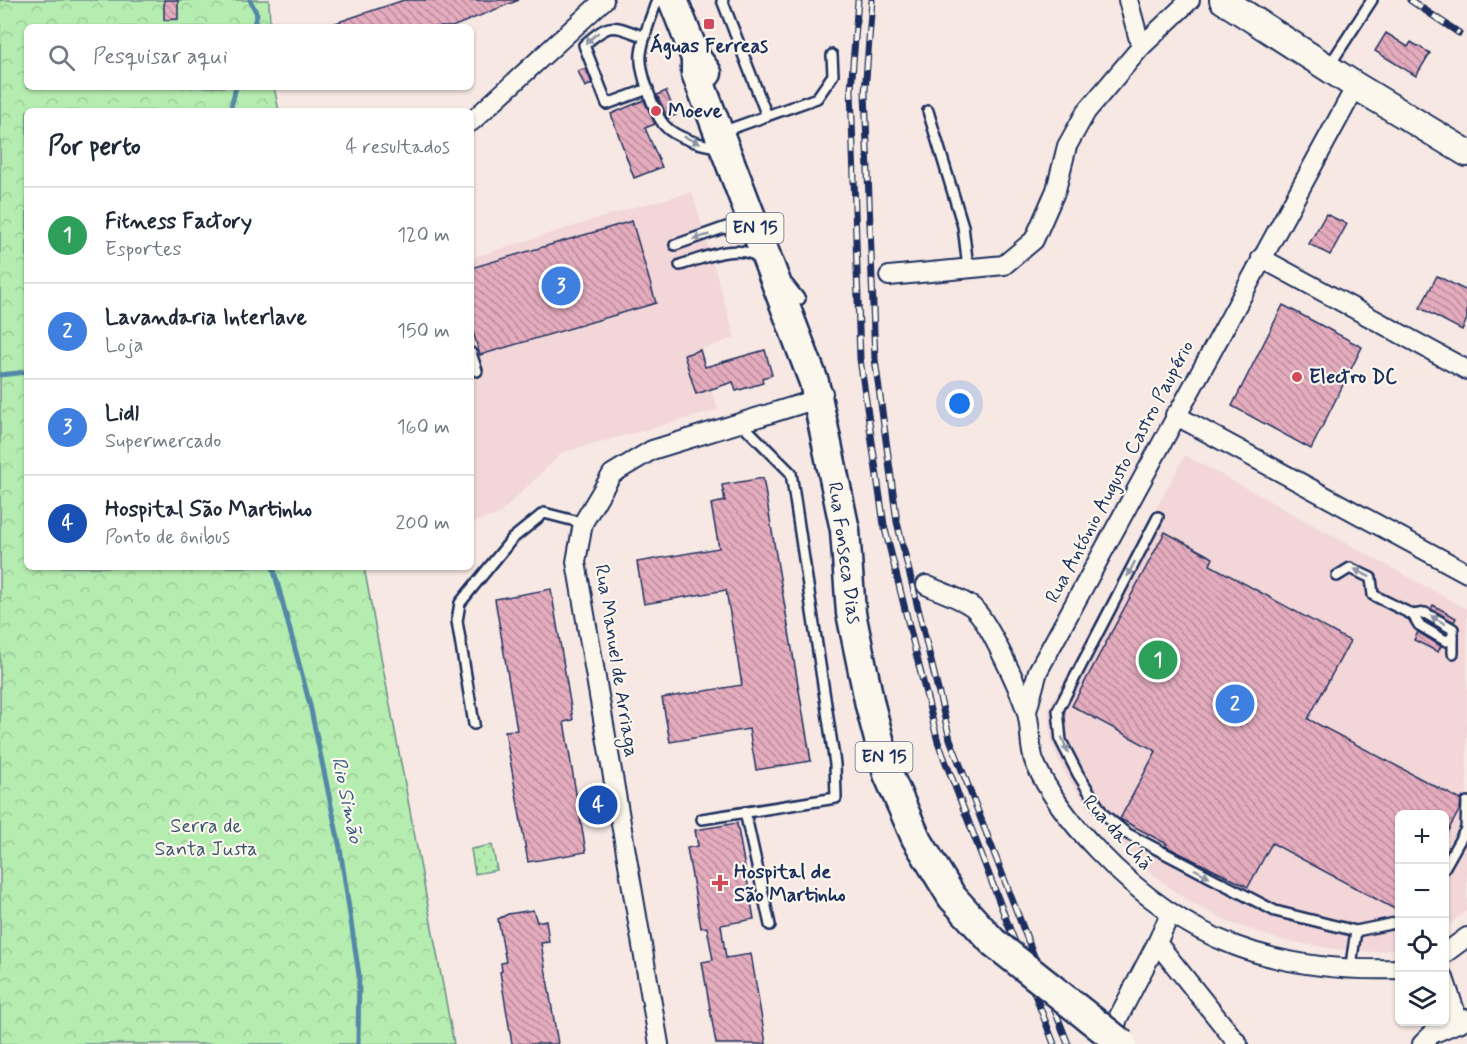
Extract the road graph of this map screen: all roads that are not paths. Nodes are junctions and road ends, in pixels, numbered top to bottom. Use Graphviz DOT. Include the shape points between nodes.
graph roads {
  1 [pos="604,0"];
  2 [pos="657,0"];
  3 [pos="673,0"];
  4 [pos="722,0"];
  5 [pos="1128,0"];
  6 [pos="1190,0"];
  7 [pos="1223,0"];
  8 [pos="1372,0"];
  9 [pos="645,37"];
  10 [pos="1141,47"];
  11 [pos="832,55"];
  12 [pos="1328,68"];
  13 [pos="1356,86"];
  14 [pos="648,89"];
  15 [pos="928,111"];
  16 [pos="767,116"];
  17 [pos="474,119"];
  18 [pos="729,138"];
  19 [pos="1467,153"];
  20 [pos="750,198"];
  21 [pos="727,229"];
  22 [pos="748,241"];
  23 [pos="675,245"];
  24 [pos="1261,258"];
  25 [pos="681,265"];
  26 [pos="968,267"];
  27 [pos="889,276"];
  28 [pos="800,299"];
  29 [pos="474,362"];
  30 [pos="1467,370"];
  31 [pos="477,371"];
  32 [pos="822,388"];
  33 [pos="1175,415"];
  34 [pos="740,422"];
  35 [pos="1158,517"];
  36 [pos="583,523"];
  37 [pos="1467,573"];
  38 [pos="1337,576"];
  39 [pos="926,585"];
  40 [pos="1413,615"];
  41 [pos="1453,638"];
  42 [pos="1453,653"];
  43 [pos="864,672"];
  44 [pos="1027,711"];
  45 [pos="474,724"];
  46 [pos="1467,802"];
  47 [pos="745,812"];
  48 [pos="702,819"];
  49 [pos="1446,864"];
  50 [pos="1170,914"];
  51 [pos="1395,923"];
  52 [pos="770,925"];
  53 [pos="1356,932"];
  54 [pos="1467,937"];
  55 [pos="1157,942"];
  56 [pos="1449,950"];
  57 [pos="1395,969"];
  58 [pos="1350,971"];
  59 [pos="1449,989"];
  60 [pos="1463,1021"];
  61 [pos="659,1044"];
  62 [pos="1111,1044"];
  63 [pos="1122,1044"];
  64 [pos="1238,1044"];
  65 [pos="1422,1044"];
  1 -- 17 [label="street"];
  2 -- 9 [label="lane"];
  3 -- 18 [label="main road, Rua Fonseca Dias / EN 15" via="696,58 696,74"];
  4 -- 16 [label="lane"];
  5 -- 10 [label="street"];
  6 -- 10 [label="street"];
  7 -- 12 [label="street"];
  8 -- 12 [label="lane"];
  9 -- 14 [label="lane" via="641,56"];
  9 -- 14 [label="lane, one-way" via="616,27 603,27 584,45 607,104"];
  10 -- 26 [label="street" via="1086,112 1067,146 1056,190 1034,240 1004,265"];
  11 -- 16 [label="lane" via="833,75 817,98"];
  12 -- 13 [label="street"];
  13 -- 19 [label="street"];
  13 -- 24 [label="street, Rua António Augusto Castro Paupério"];
  14 -- 18 [label="lane, one-way" via="663,125 675,133 708,146"];
  15 -- 26 [label="lane" via="963,226"];
  16 -- 18 [label="lane"];
  18 -- 20 [label="main road, Rua Fonseca Dias / EN 15"];
  18 -- 28 [label="main road, Rua Fonseca Dias / EN 15"];
  20 -- 21 [label="lane" via="737,222"];
  20 -- 22 [label="main road, Rua Fonseca Dias / EN 15"];
  21 -- 22 [label="lane" via="740,226"];
  21 -- 23 [label="lane, one-way"];
  22 -- 25 [label="lane"];
  22 -- 28 [label="lane" via="764,238 781,274"];
  22 -- 32 [label="main road, Rua Fonseca Dias / EN 15" via="773,272"];
  24 -- 30 [label="street"];
  24 -- 33 [label="street, Rua António Augusto Castro Paupério"];
  26 -- 27 [label="street"];
  28 -- 32 [label="main road, Rua Fonseca Dias / EN 15"];
  29 -- 31 [label="lane"];
  32 -- 34 [label="street, Rua Manuel de Arriaga"];
  32 -- 43 [label="main road, Rua Fonseca Dias / EN 15" via="844,531 851,613"];
  32 -- 43 [label="main road, Rua Fonseca Dias / EN 15" via="845,451 856,512"];
  33 -- 37 [label="street"];
  33 -- 44 [label="street, Rua António Augusto Castro Paupério" via="1038,671"];
  34 -- 36 [label="street, Rua Manuel de Arriaga" via="652,450 612,474"];
  34 -- 47 [label="lane" via="791,472 835,764 836,798"];
  35 -- 53 [label="lane, one-way" via="1058,710 1061,741 1103,814 1126,833 1275,911"];
  36 -- 45 [label="lane" via="544,513 512,539 460,603 457,621"];
  36 -- 61 [label="street, Rua Manuel de Arriaga" via="576,562"];
  40 -- 38 [label="lane, one-way" via="1373,595 1371,578 1360,570 1350,568"];
  39 -- 44 [label="street, Rua da Chã" via="974,607 994,639"];
  40 -- 41 [label="lane" via="1419,625 1446,641"];
  41 -- 40 [label="lane, one-way" via="1453,629 1425,613"];
  41 -- 42 [label="lane"];
  43 -- 63 [label="main road, Rua Fonseca Dias / EN 15, bridge" via="888,774 916,838 952,897 993,942"];
  44 -- 50 [label="street, Rua da Chã" via="1034,762 1075,827 1131,885"];
  46 -- 49 [label="lane" via="1466,829"];
  47 -- 48 [label="lane"];
  47 -- 52 [label="lane"];
  50 -- 55 [label="street"];
  50 -- 58 [label="street, Rua da Chã" via="1226,942 1286,962"];
  51 -- 53 [label="lane"];
  53 -- 58 [label="lane"];
  54 -- 56 [label="street"];
  55 -- 62 [label="street" via="1118,1017"];
  55 -- 64 [label="street"];
  57 -- 58 [label="street, Rua da Chã"];
  59 -- 60 [label="street"];
  60 -- 65 [label="street"];
}
